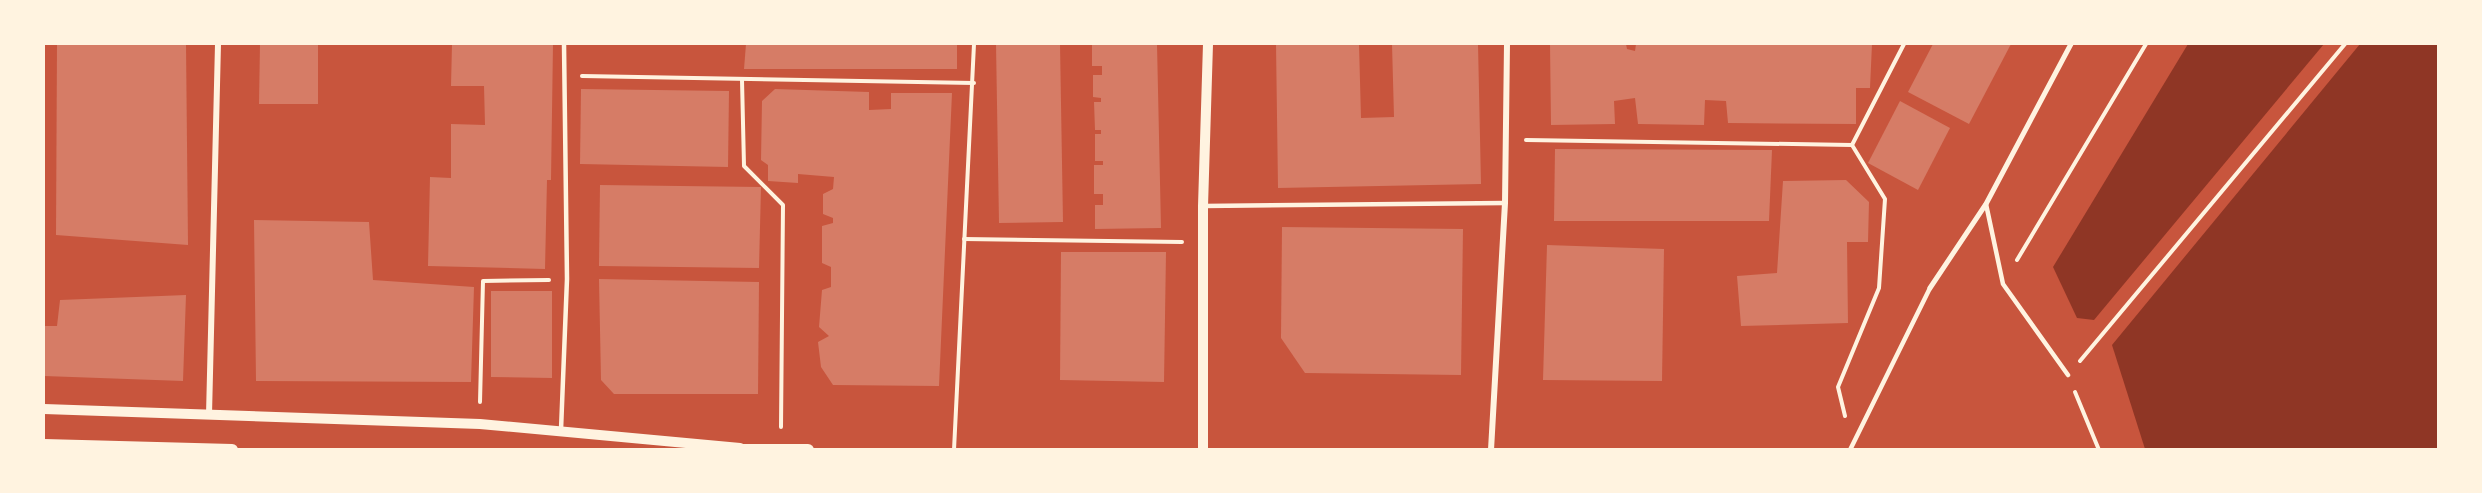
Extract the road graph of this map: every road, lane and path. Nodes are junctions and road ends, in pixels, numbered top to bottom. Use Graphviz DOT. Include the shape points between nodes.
graph roads {
  1 [pos="218,44"];
  2 [pos="564,44"];
  3 [pos="974,44"];
  4 [pos="1208,44"];
  5 [pos="1507,44"];
  6 [pos="1904,44"];
  7 [pos="2071,44"];
  8 [pos="2146,44"];
  9 [pos="2345,44"];
  10 [pos="564,75"];
  11 [pos="742,80"];
  12 [pos="974,83"];
  13 [pos="1505,140"];
  14 [pos="1852,145"];
  15 [pos="1505,203"];
  16 [pos="1986,204"];
  17 [pos="1203,206"];
  18 [pos="964,239"];
  19 [pos="1204,242"];
  20 [pos="567,279"];
  21 [pos="2003,284"];
  22 [pos="1930,288"];
  23 [pos="2068,375"];
  24 [pos="44,409"];
  25 [pos="209,415"];
  26 [pos="480,424"];
  27 [pos="561,430"];
  28 [pos="44,445"];
  29 [pos="1851,447"];
  30 [pos="749,449"];
  31 [pos="781,449"];
  32 [pos="232,450"];
  33 [pos="730,450"];
  34 [pos="808,450"];
  35 [pos="954,450"];
  36 [pos="1203,450"];
  37 [pos="1491,450"];
  38 [pos="2099,450"];
  1 -- 25 [label="street"];
  2 -- 10 [label="lane"];
  3 -- 12 [label="path"];
  4 -- 17 [label="street"];
  5 -- 13 [label="street"];
  6 -- 14 [label="path"];
  7 -- 16 [label="street"];
  8 -- 21 [label="path"];
  9 -- 23 [label="path"];
  10 -- 11 [label="path"];
  10 -- 20 [label="lane"];
  11 -- 12 [label="path"];
  11 -- 31 [label="path" via="744,166 783,205"];
  12 -- 18 [label="path"];
  13 -- 14 [label="path"];
  13 -- 15 [label="street"];
  14 -- 29 [label="path" via="1886,200 1879,288 1838,387"];
  15 -- 17 [label="lane"];
  15 -- 37 [label="street"];
  16 -- 21 [label="lane"];
  16 -- 22 [label="street"];
  17 -- 19 [label="street"];
  18 -- 19 [label="path"];
  18 -- 35 [label="path"];
  19 -- 36 [label="street"];
  20 -- 26 [label="path" via="483,281"];
  20 -- 27 [label="lane"];
  21 -- 23 [label="lane"];
  22 -- 29 [label="lane"];
  23 -- 38 [label="path"];
  24 -- 25 [label="street"];
  25 -- 26 [label="street"];
  26 -- 27 [label="street"];
  27 -- 30 [label="street"];
  28 -- 32 [label="main road"];
  30 -- 31 [label="main road"];
  30 -- 33 [label="main road"];
  31 -- 34 [label="main road"];
}
